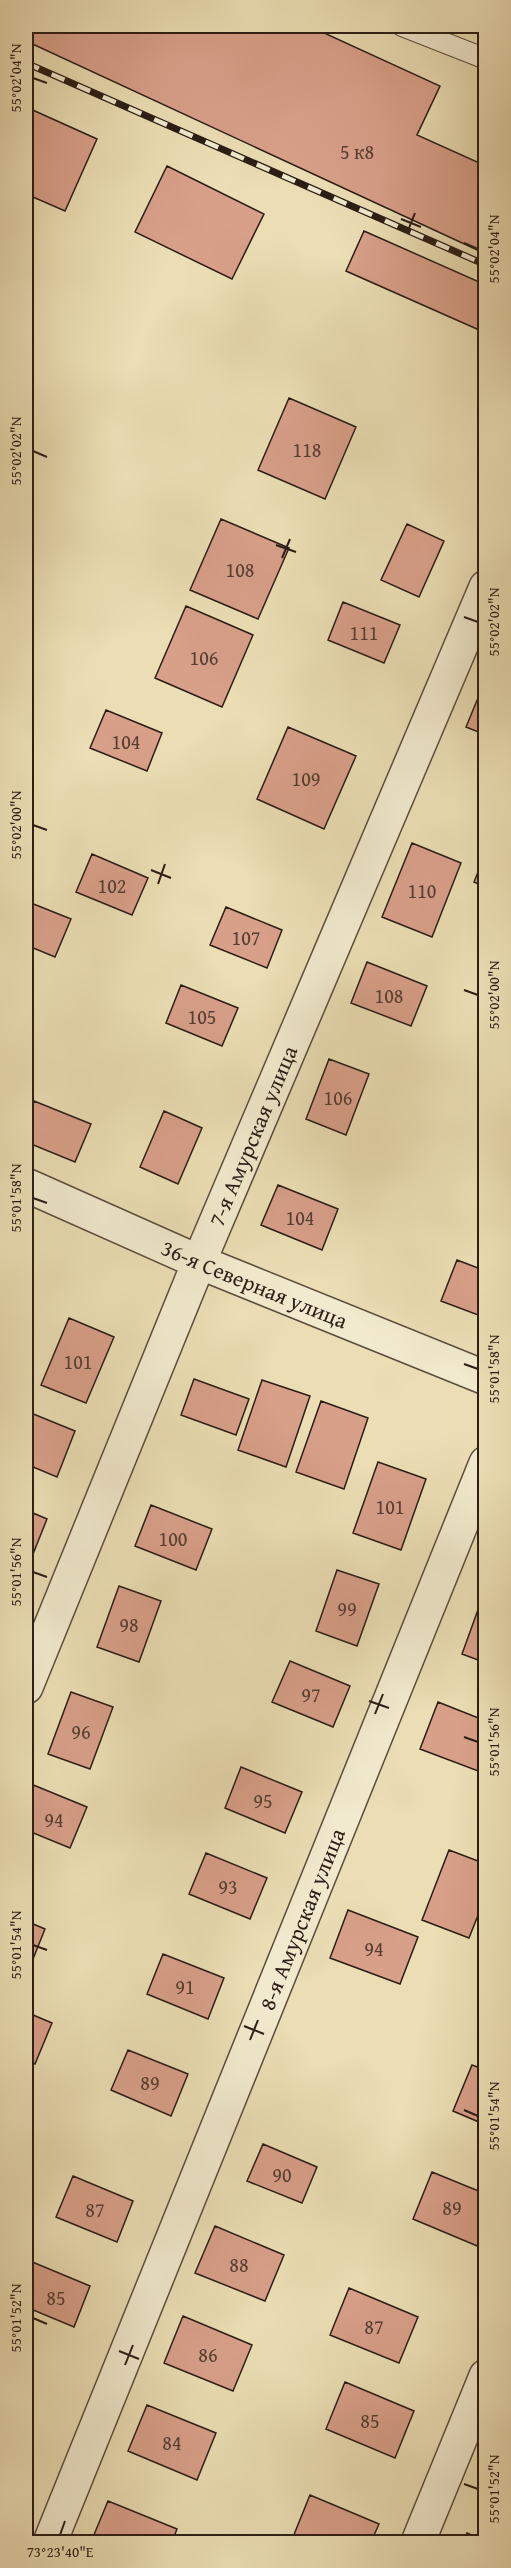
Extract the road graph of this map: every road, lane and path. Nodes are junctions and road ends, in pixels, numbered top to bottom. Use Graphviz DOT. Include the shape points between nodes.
graph roads {
  1 [pos="402,26"];
  2 [pos="486,59"];
  3 [pos="486,587"];
  4 [pos="26,1185"];
  5 [pos="199,1262"];
  6 [pos="486,1378"];
  7 [pos="486,1463"];
  8 [pos="26,1687"];
  9 [pos="486,2376"];
  10 [pos="50,2542"];
  11 [pos="418,2542"];
  1 -- 2 [label="lane"];
  3 -- 5 [label="street, 7-я Амурская улица"];
  4 -- 5 [label="street, 36-я Северная улица"];
  5 -- 6 [label="street, 36-я Северная улица"];
  5 -- 8 [label="street, 7-я Амурская улица"];
  7 -- 10 [label="street, 8-я Амурская улица"];
  9 -- 11 [label="street"];
}
